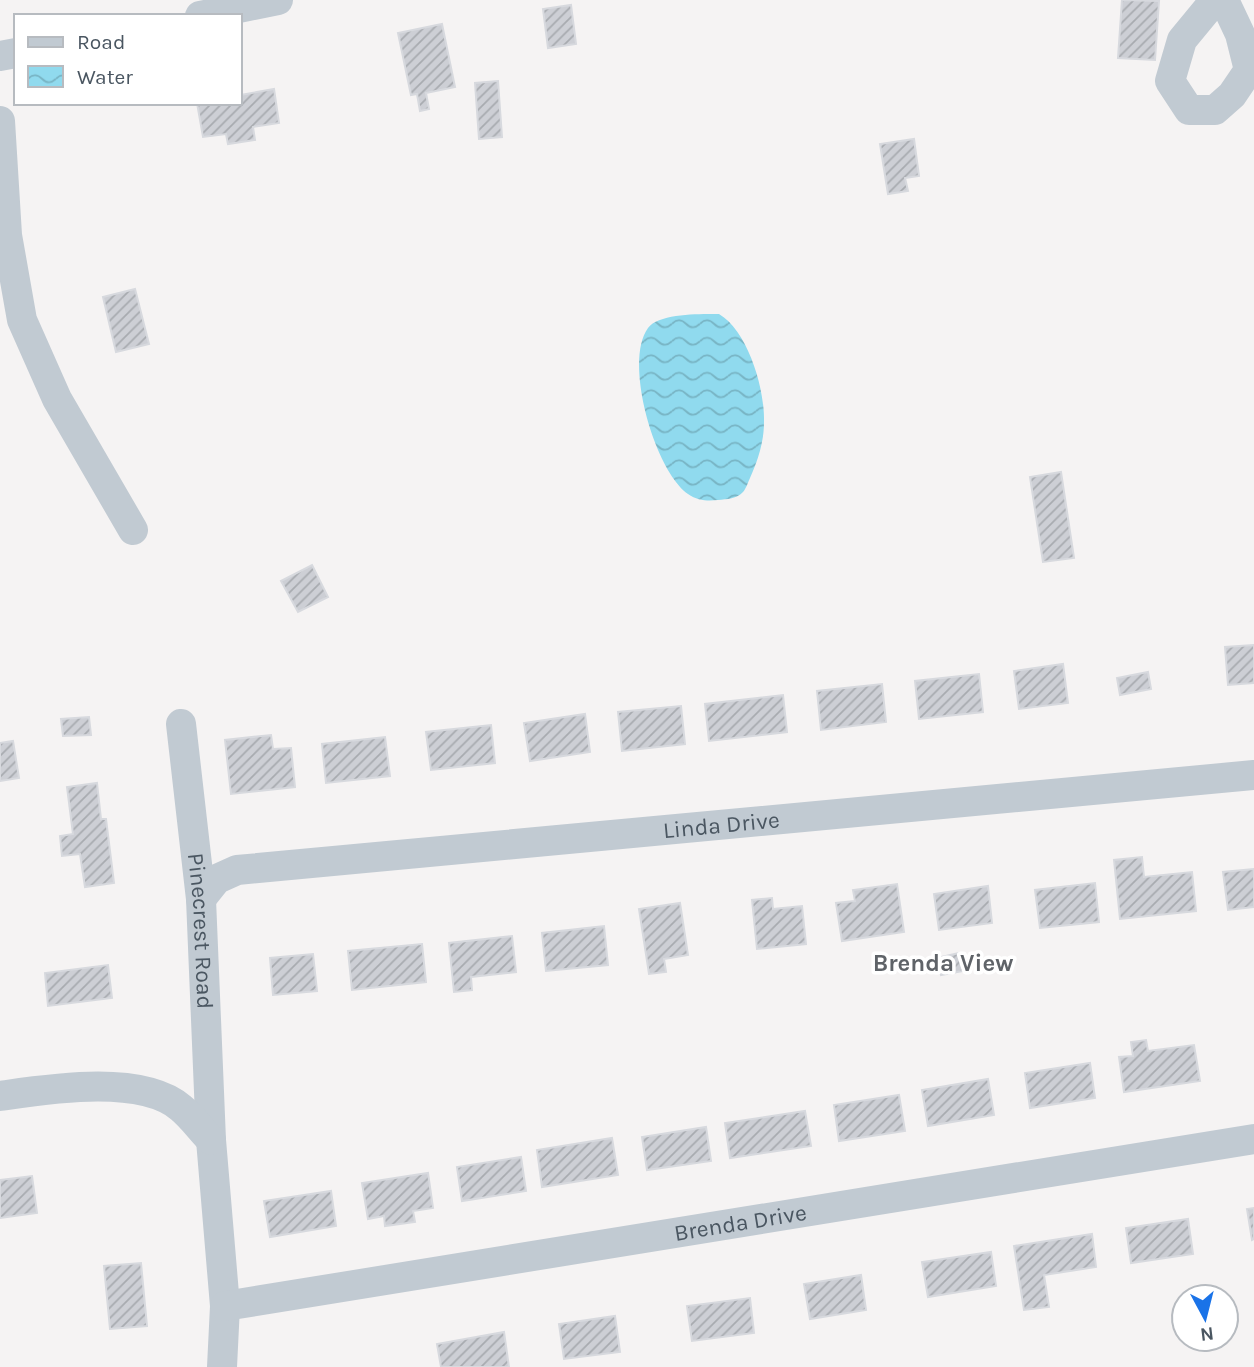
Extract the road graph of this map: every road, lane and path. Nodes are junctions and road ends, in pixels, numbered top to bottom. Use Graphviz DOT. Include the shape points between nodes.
graph roads {
  1 [pos="278,0"];
  2 [pos="1215,0"];
  3 [pos="1224,0"];
  4 [pos="210,14"];
  5 [pos="0,121"];
  6 [pos="133,530"];
  7 [pos="181,724"];
  8 [pos="1254,775"];
  9 [pos="201,899"];
  10 [pos="0,1096"];
  11 [pos="1254,1139"];
  12 [pos="211,1140"];
  13 [pos="225,1306"];
  14 [pos="222,1367"];
  1 -- 4 [label="street"];
  2 -- 3 [label="street" via="1182,40 1170,81 1189,110 1215,110 1249,70 1240,34"];
  5 -- 6 [label="street" via="7,235 22,320 57,399"];
  7 -- 9 [label="street, Pinecrest Road"];
  8 -- 9 [label="street, Linda Drive" via="237,870 217,879"];
  9 -- 12 [label="street, Pinecrest Road"];
  10 -- 12 [label="street" via="96,1087 149,1090 180,1107"];
  11 -- 13 [label="street, Brenda Drive"];
  12 -- 13 [label="street, Pinecrest Road"];
  13 -- 14 [label="street, Pinecrest Road"];
}
